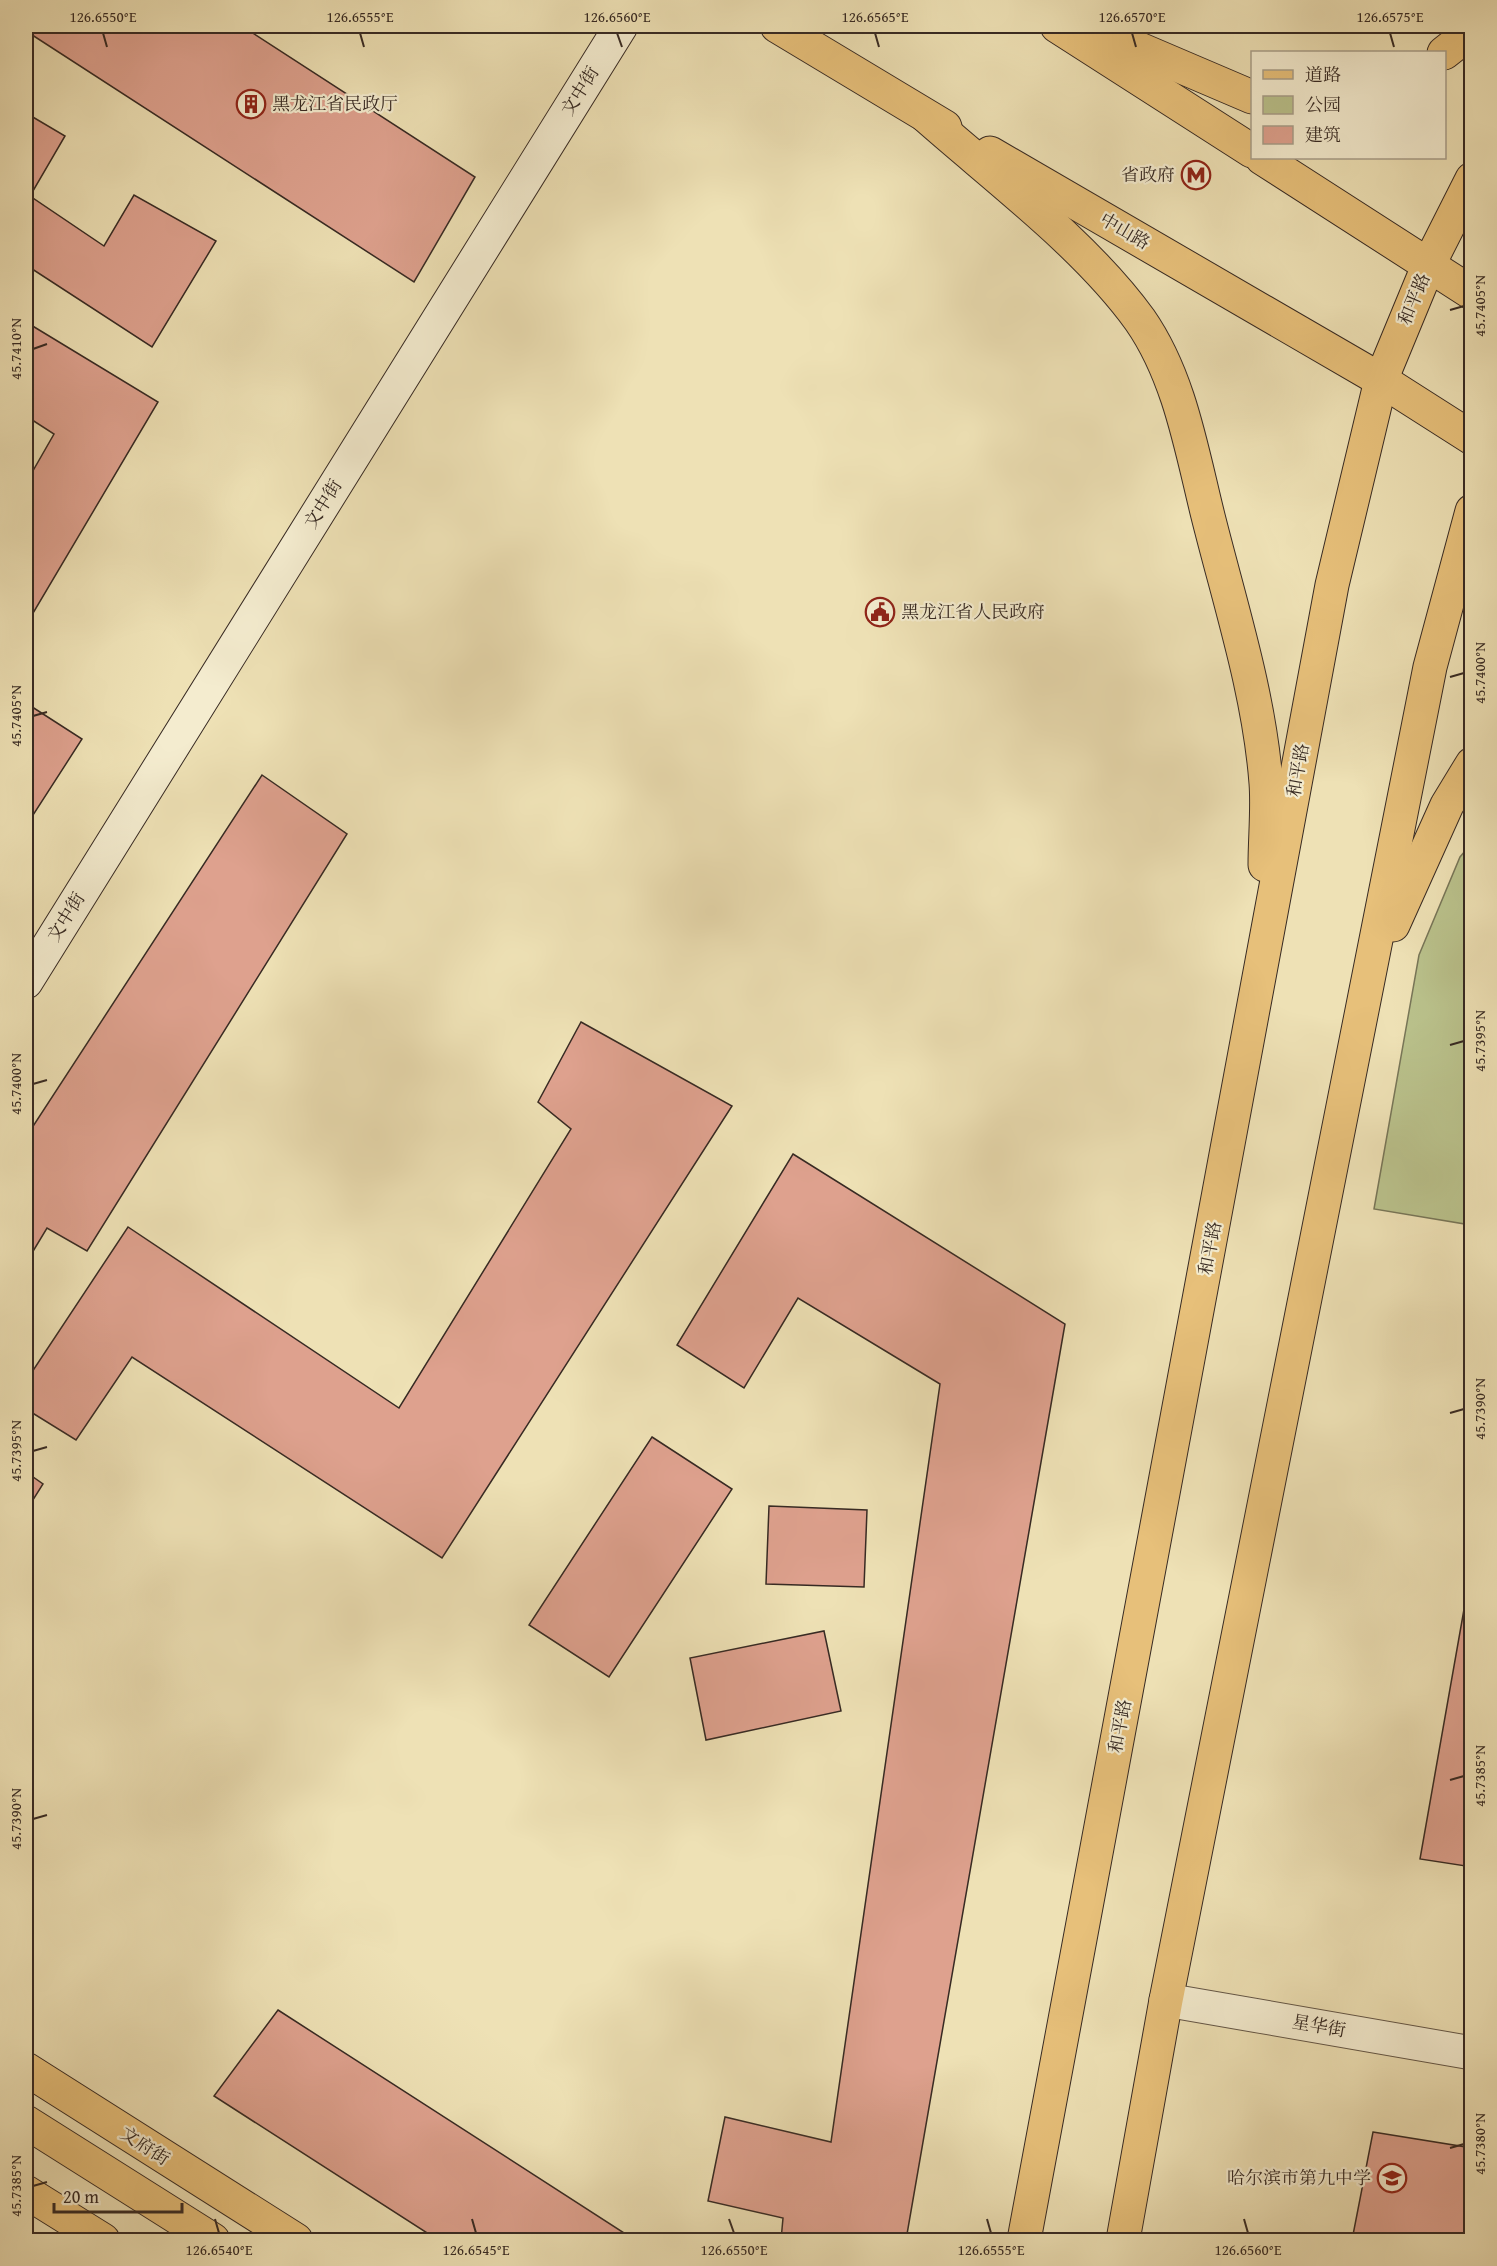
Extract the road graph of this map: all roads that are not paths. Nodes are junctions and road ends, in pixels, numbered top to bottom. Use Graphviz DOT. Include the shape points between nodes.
graph roads {
  1 [pos="621,26"];
  2 [pos="777,26"];
  3 [pos="1057,26"];
  4 [pos="1084,26"];
  5 [pos="1472,30"];
  6 [pos="1445,51"];
  7 [pos="1251,97"];
  8 [pos="927,117"];
  9 [pos="1251,150"];
  10 [pos="1264,159"];
  11 [pos="1472,179"];
  12 [pos="1429,264"];
  13 [pos="1472,294"];
  14 [pos="1381,380"];
  15 [pos="1472,438"];
  16 [pos="1472,511"];
  17 [pos="1472,764"];
  18 [pos="1263,965"];
  19 [pos="1370,976"];
  20 [pos="26,982"];
  21 [pos="1166,2000"];
  22 [pos="1472,2053"];
  23 [pos="26,2069"];
  24 [pos="26,2122"];
  25 [pos="26,2192"];
  26 [pos="103,2241"];
  27 [pos="213,2241"];
  28 [pos="296,2241"];
  29 [pos="1024,2241"];
  30 [pos="1122,2241"];
  1 -- 20 [label="street, 文中街"];
  2 -- 8 [label="main road, 中山路"];
  3 -- 9 [label="main road"];
  4 -- 7 [label="main road"];
  5 -- 6 [label="main road"];
  8 -- 14 [label="main road, 中山路"];
  8 -- 18 [label="main road" via="1078,250 1116,290 1156,346 1171,379 1243,653 1261,743 1266,784"];
  10 -- 12 [label="main road"];
  11 -- 12 [label="main road, 和平路"];
  12 -- 13 [label="main road"];
  12 -- 14 [label="main road, 和平路"];
  14 -- 15 [label="main road, 中山路"];
  14 -- 18 [label="main road, 和平路" via="1332,585"];
  16 -- 19 [label="main road" via="1430,667"];
  17 -- 19 [label="main road" via="1447,805"];
  18 -- 29 [label="main road, 和平路"];
  19 -- 21 [label="main road"];
  21 -- 22 [label="street, 星华街"];
  21 -- 30 [label="main road"];
  23 -- 28 [label="main road, 文府街"];
  24 -- 27 [label="main road"];
  25 -- 26 [label="main road"];
}
